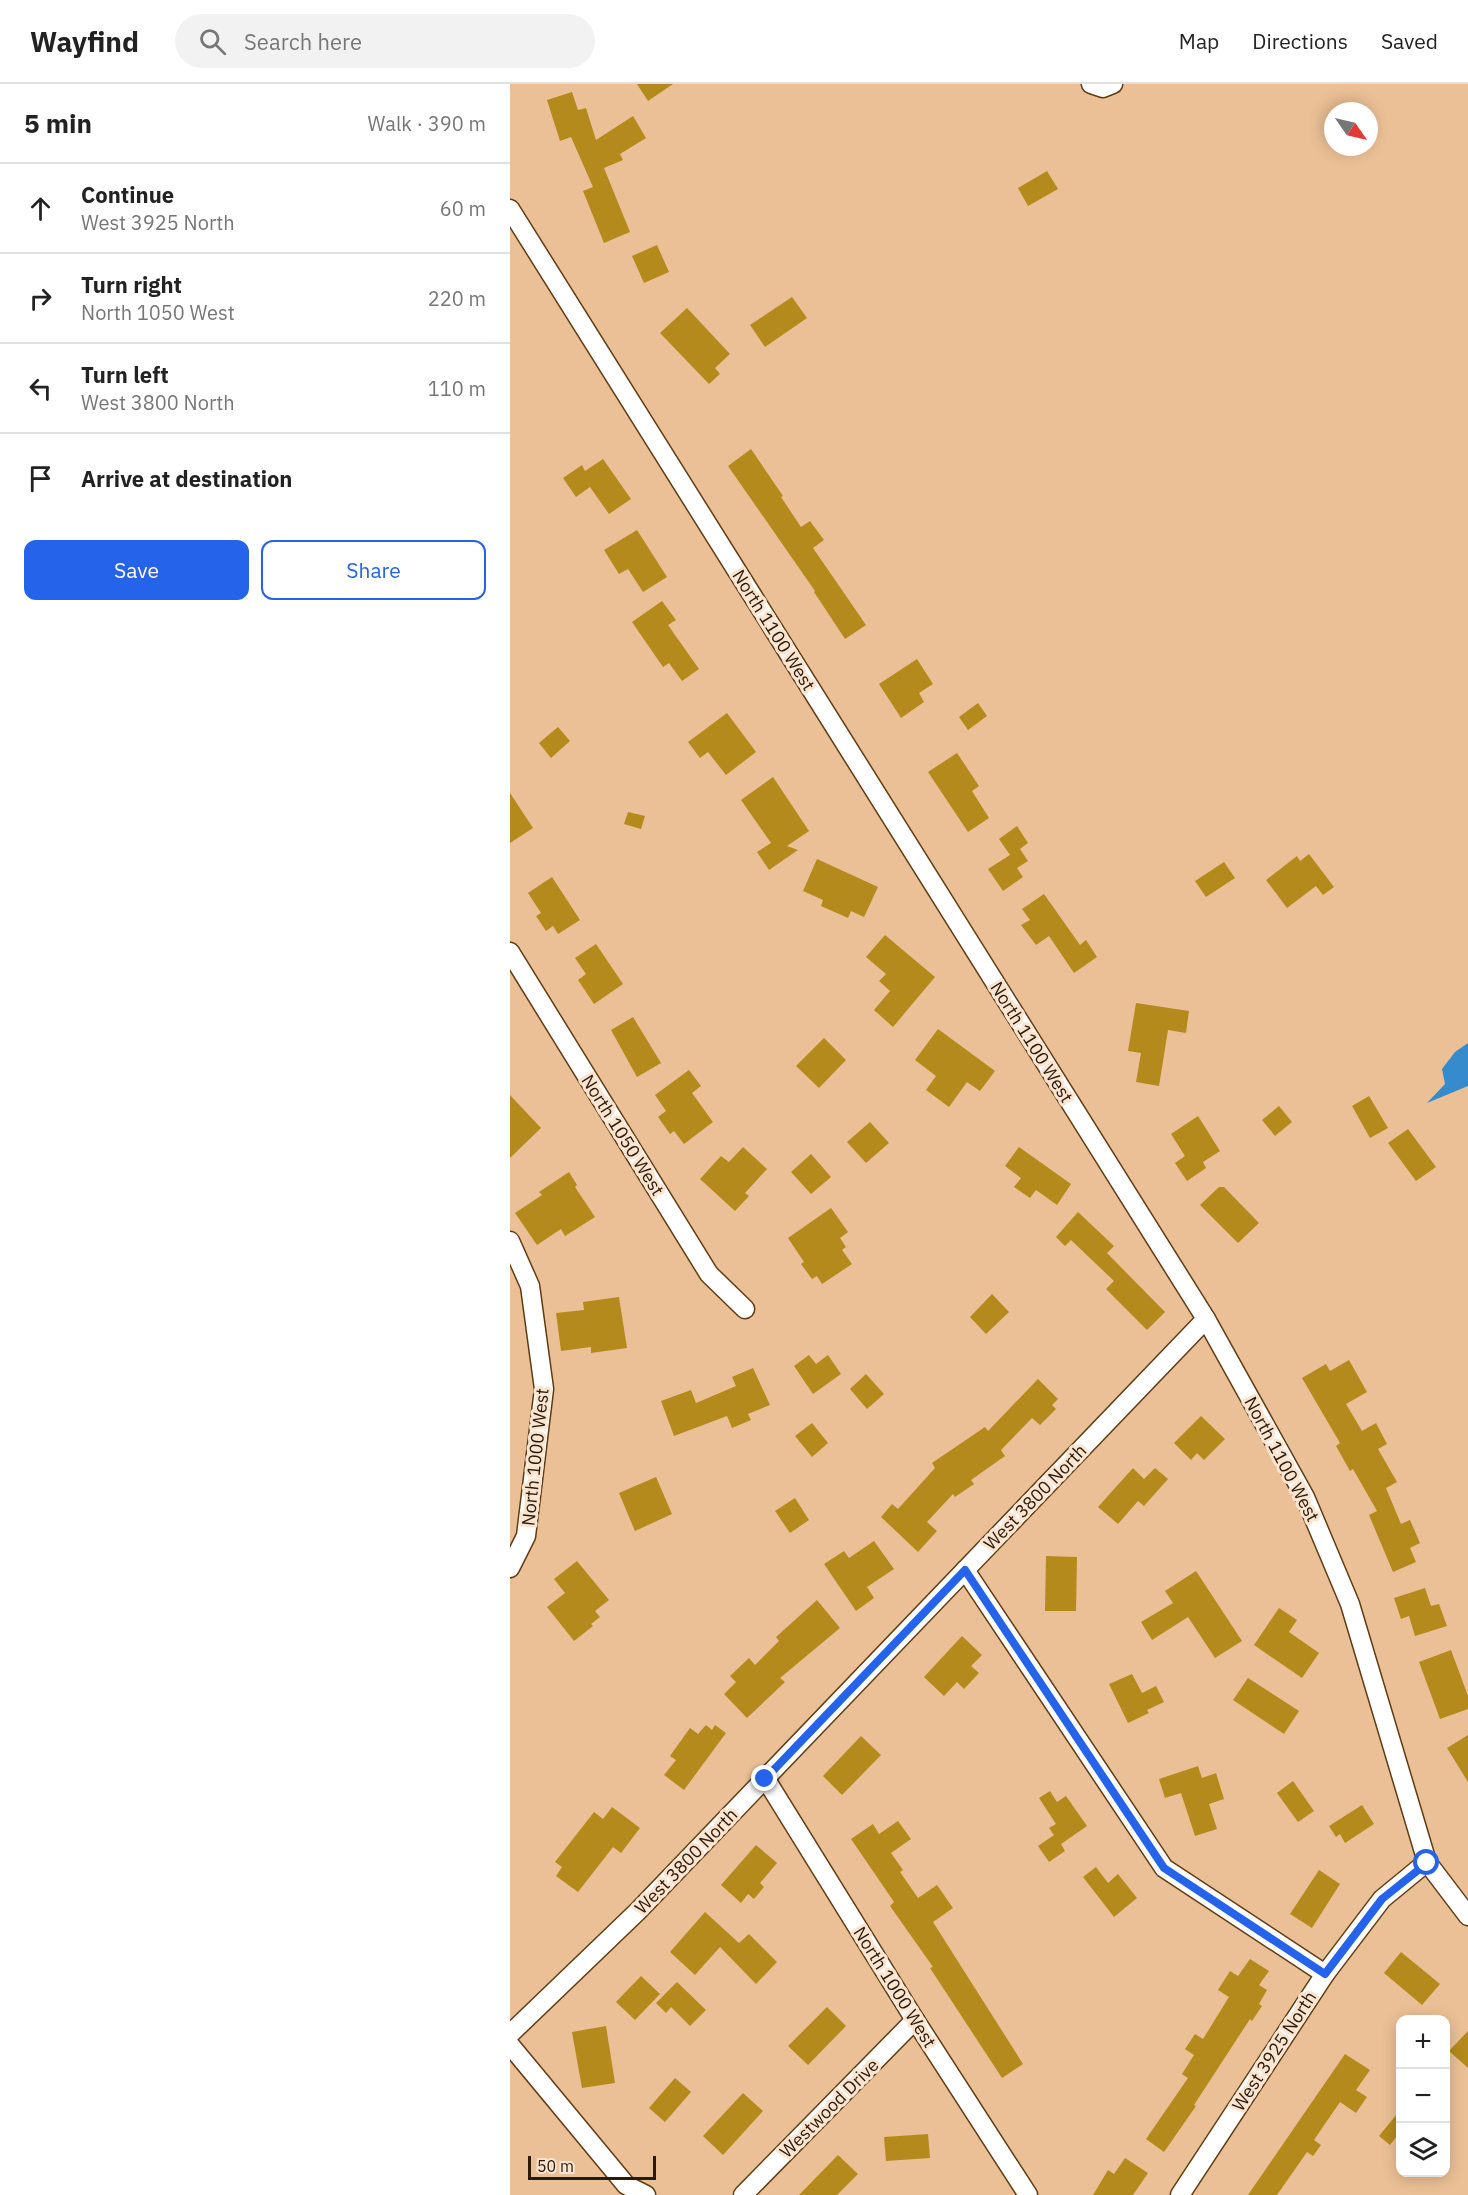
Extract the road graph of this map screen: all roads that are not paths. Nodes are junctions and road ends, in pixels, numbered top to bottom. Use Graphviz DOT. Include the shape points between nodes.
graph roads {
  1 [pos="1091,84"];
  2 [pos="1113,84"];
  3 [pos="510,209"];
  4 [pos="510,952"];
  5 [pos="510,1241"];
  6 [pos="745,1309"];
  7 [pos="1206,1319"];
  8 [pos="510,1568"];
  9 [pos="965,1570"];
  10 [pos="765,1779"];
  11 [pos="1427,1863"];
  12 [pos="1468,1916"];
  13 [pos="1325,1974"];
  14 [pos="915,2020"];
  15 [pos="510,2034"];
  16 [pos="510,2045"];
  17 [pos="646,2195"];
  18 [pos="743,2195"];
  19 [pos="1028,2195"];
  20 [pos="1180,2195"];
  1 -- 2 [label="street" via="1103,88"];
  3 -- 7 [label="street, North 1100 West"];
  4 -- 6 [label="street, North 1050 West" via="710,1274"];
  5 -- 8 [label="street, North 1000 West" via="530,1286 544,1389 526,1536"];
  7 -- 9 [label="street, West 3800 North"];
  7 -- 11 [label="street, North 1100 West" via="1305,1497 1350,1604"];
  9 -- 10 [label="street, West 3800 North"];
  9 -- 13 [label="street" via="1164,1868"];
  10 -- 14 [label="street, North 1000 West"];
  10 -- 15 [label="street, West 3800 North" via="638,1911"];
  11 -- 12 [label="street, North 1100 West"];
  11 -- 13 [label="street, West 3925 North" via="1382,1899"];
  13 -- 20 [label="street, West 3925 North"];
  14 -- 18 [label="street, Westwood Drive"];
  14 -- 19 [label="street, North 1000 West"];
  16 -- 17 [label="street" via="626,2185"];
}
